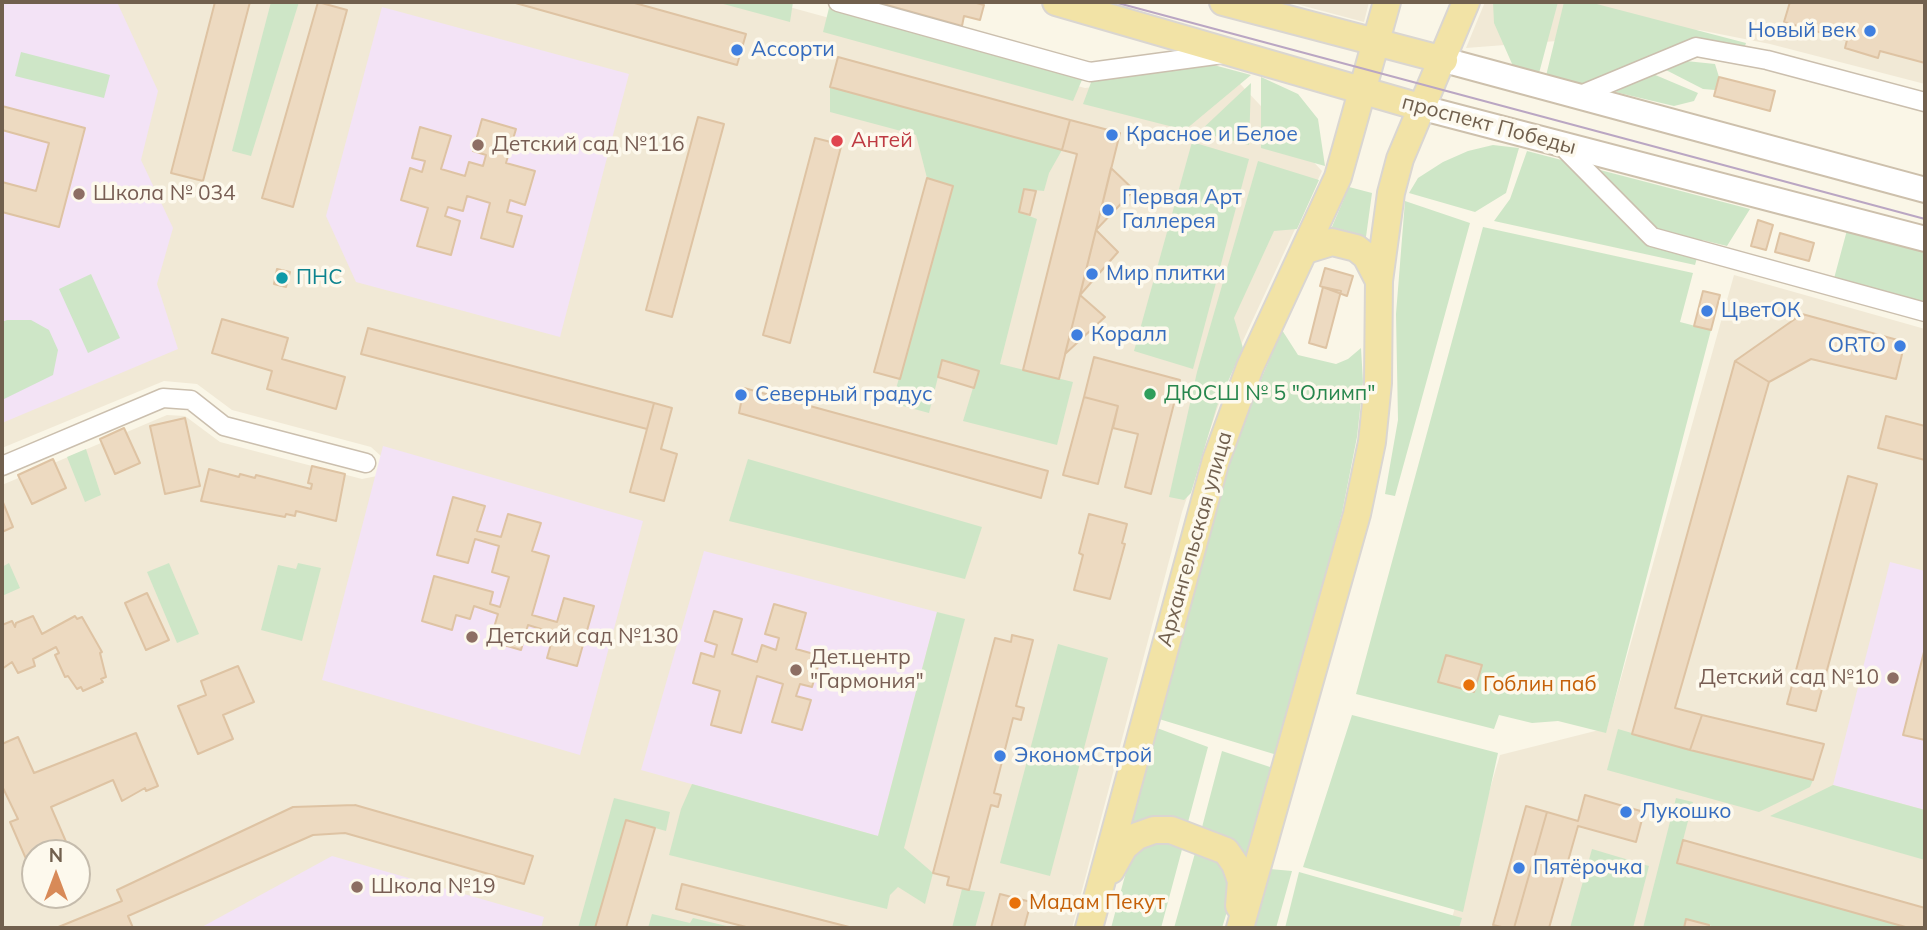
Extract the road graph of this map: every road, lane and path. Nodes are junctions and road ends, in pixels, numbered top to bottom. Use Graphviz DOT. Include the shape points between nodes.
graph roads {
  1 [pos="838,2"];
  2 [pos="1056,2"];
  3 [pos="1223,2"];
  4 [pos="1387,2"];
  5 [pos="1466,2"];
  6 [pos="1377,43"];
  7 [pos="1229,53"];
  8 [pos="1444,60"];
  9 [pos="1364,91"];
  10 [pos="1578,96"];
  11 [pos="1925,102"];
  12 [pos="1423,108"];
  13 [pos="1558,143"];
  14 [pos="1925,190"];
  15 [pos="1925,239"];
  16 [pos="1306,250"];
  17 [pos="1379,281"];
  18 [pos="1925,312"];
  19 [pos="366,463"];
  20 [pos="2,466"];
  21 [pos="1098,895"];
  22 [pos="1089,928"];
  23 [pos="1239,928"];
  1 -- 7 [label="street" via="1090,72"];
  2 -- 7 [label="main road, проспект Победы"];
  3 -- 6 [label="main road"];
  4 -- 6 [label="main road, Архангельская улица"];
  5 -- 8 [label="main road"];
  6 -- 8 [label="main road"];
  6 -- 9 [label="main road, Архангельская улица"];
  7 -- 9 [label="main road, проспект Победы"];
  8 -- 10 [label="main road"];
  8 -- 12 [label="main road"];
  9 -- 12 [label="main road, проспект Победы"];
  9 -- 16 [label="main road, Архангельская улица" via="1338,177"];
  10 -- 11 [label="street" via="1696,47 1767,60"];
  10 -- 14 [label="main road"];
  12 -- 13 [label="main road, проспект Победы"];
  12 -- 17 [label="main road" via="1391,192"];
  13 -- 15 [label="main road, проспект Победы"];
  13 -- 18 [label="street" via="1652,237"];
  16 -- 17 [label="main road" via="1332,242 1356,248 1366,256"];
  16 -- 21 [label="main road, Архангельская улица" via="1250,367 1216,460"];
  17 -- 23 [label="main road" via="1378,383 1357,514"];
  19 -- 20 [label="street" via="225,426 191,400 163,398"];
  21 -- 22 [label="main road, Архангельская улица"];
  21 -- 23 [label="main road" via="1124,847 1137,836 1171,830 1214,844 1236,864 1241,881"];
}
